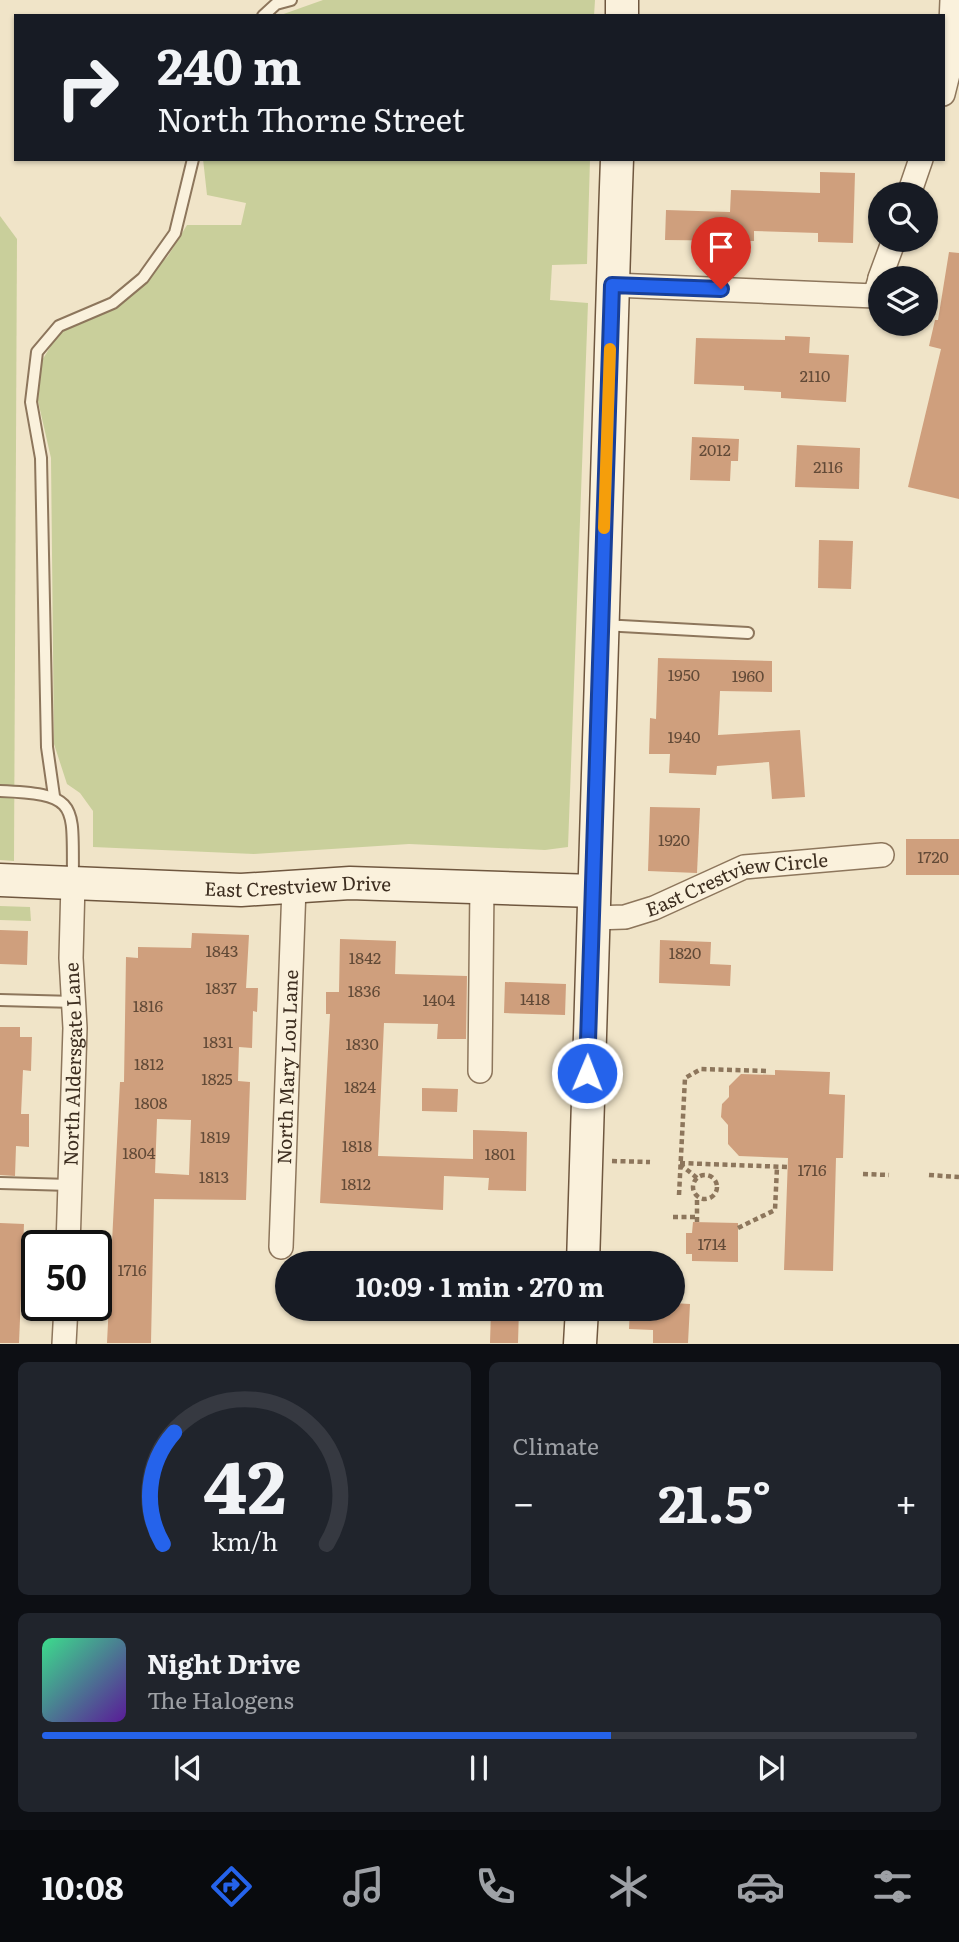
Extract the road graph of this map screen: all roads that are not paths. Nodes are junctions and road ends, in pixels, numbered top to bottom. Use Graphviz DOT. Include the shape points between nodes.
graph roads {
  1 [pos="290,0"];
  2 [pos="952,0"];
  3 [pos="265,14"];
  4 [pos="947,42"];
  5 [pos="945,68"];
  6 [pos="193,161"];
  7 [pos="617,161"];
  8 [pos="920,161"];
  9 [pos="913,182"];
  10 [pos="612,285"];
  11 [pos="868,296"];
  12 [pos="601,625"];
  13 [pos="748,633"];
  14 [pos="0,791"];
  15 [pos="54,796"];
  16 [pos="882,855"];
  17 [pos="0,880"];
  18 [pos="73,883"];
  19 [pos="482,886"];
  20 [pos="294,887"];
  21 [pos="593,904"];
  22 [pos="0,1000"];
  23 [pos="75,1002"];
  24 [pos="480,1071"];
  25 [pos="0,1183"];
  26 [pos="70,1185"];
  27 [pos="69,1230"];
  28 [pos="281,1247"];
  29 [pos="583,1251"];
  30 [pos="65,1321"];
  31 [pos="581,1321"];
  32 [pos="64,1343"];
  33 [pos="580,1343"];
  1 -- 3 [label="lane"];
  2 -- 4 [label="street"];
  4 -- 5 [label="street"];
  6 -- 15 [label="lane" via="175,233 143,278 113,303 59,326 37,352 32,402 41,458 47,747"];
  7 -- 10 [label="main road"];
  8 -- 9 [label="street"];
  10 -- 11 [label="street"];
  10 -- 12 [label="main road"];
  12 -- 13 [label="lane"];
  12 -- 21 [label="main road"];
  14 -- 15 [label="lane"];
  15 -- 18 [label="lane" via="72,821"];
  16 -- 21 [label="street, East Crestview Circle" via="744,867 625,917"];
  17 -- 18 [label="main road, East Crestview Drive"];
  18 -- 20 [label="main road, East Crestview Drive" via="241,890"];
  18 -- 23 [label="street, North Aldersgate Lane"];
  19 -- 20 [label="main road, East Crestview Drive" via="350,883"];
  19 -- 21 [label="main road, East Crestview Drive"];
  19 -- 24 [label="street"];
  20 -- 28 [label="street, North Mary Lou Lane"];
  21 -- 29 [label="main road"];
  22 -- 23 [label="lane"];
  23 -- 26 [label="street, North Aldersgate Lane"];
  25 -- 26 [label="lane"];
  26 -- 27 [label="street, North Aldersgate Lane"];
  30 -- 32 [label="street"];
  31 -- 33 [label="main road"];
}
